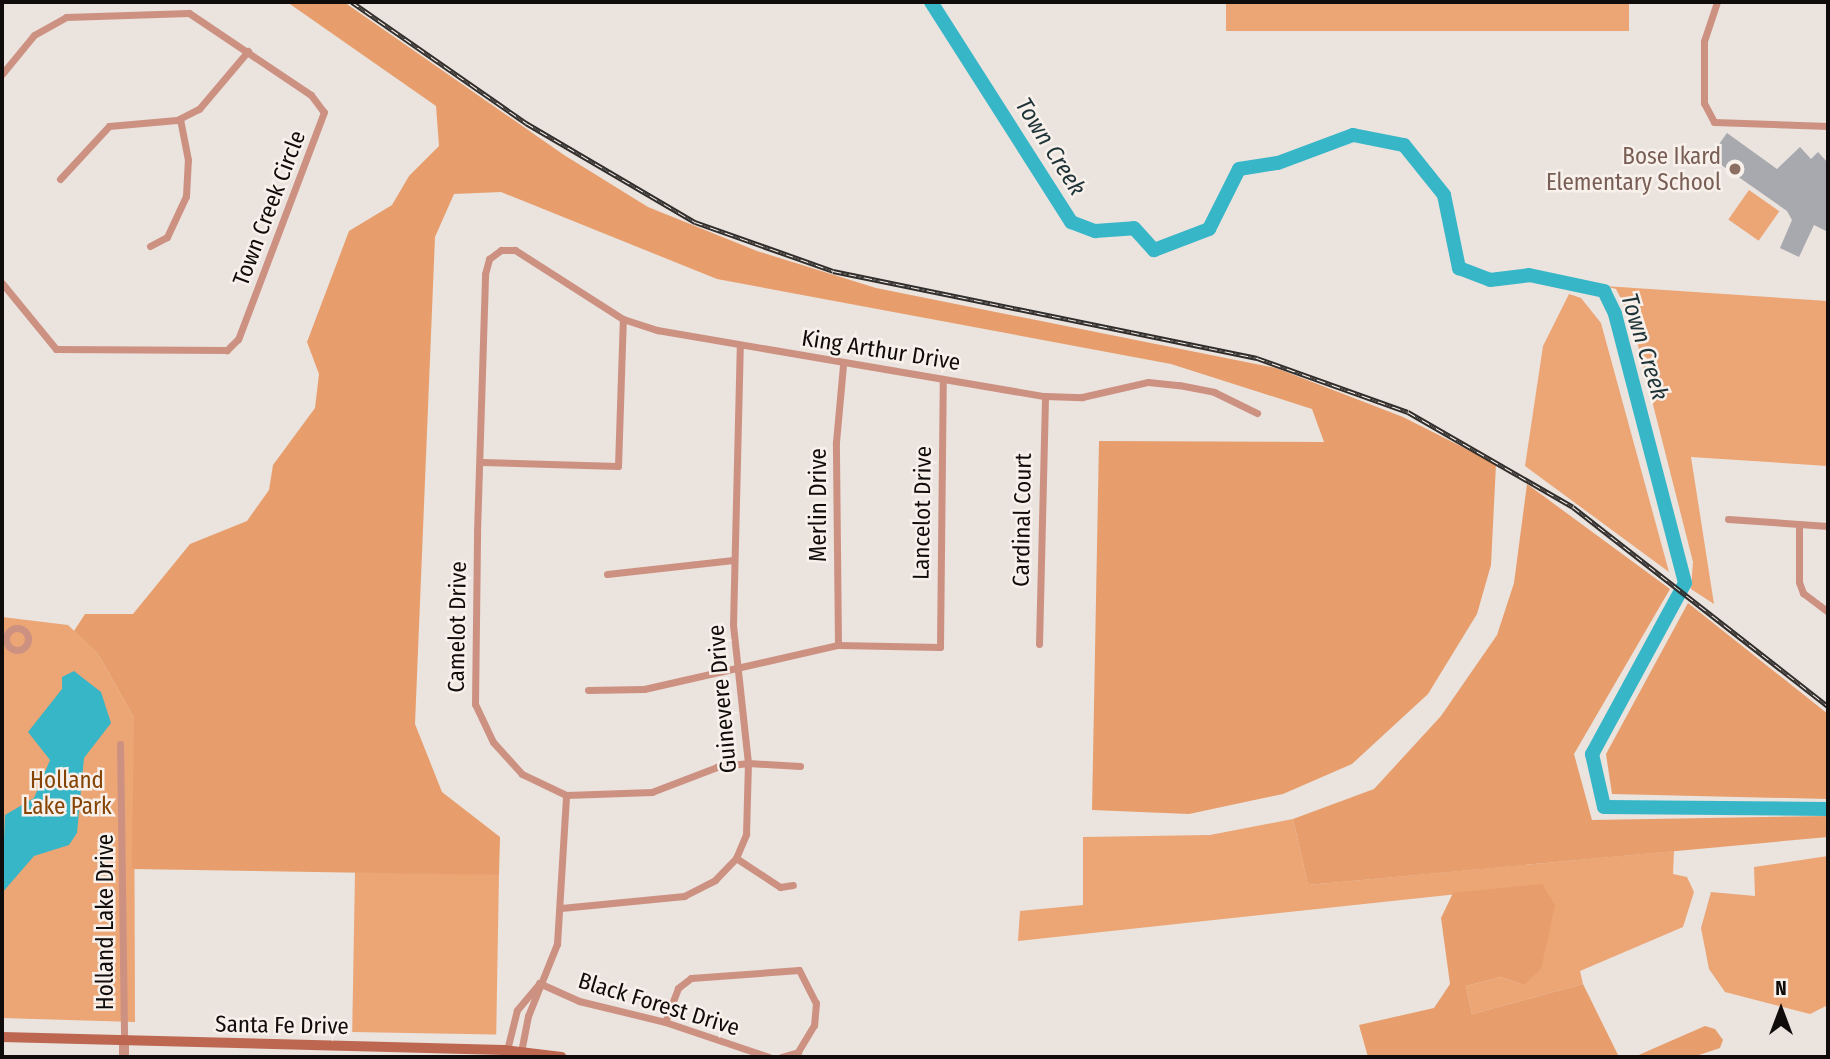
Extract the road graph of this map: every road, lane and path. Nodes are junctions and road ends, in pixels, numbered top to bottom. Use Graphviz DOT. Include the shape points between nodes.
graph roads {
  1 [pos="1717,2"];
  2 [pos="248,51"];
  3 [pos="5,62"];
  4 [pos="2,74"];
  5 [pos="180,119"];
  6 [pos="1828,126"];
  7 [pos="60,179"];
  8 [pos="150,246"];
  9 [pos="515,250"];
  10 [pos="2,283"];
  11 [pos="623,319"];
  12 [pos="740,346"];
  13 [pos="844,365"];
  14 [pos="943,379"];
  15 [pos="1045,396"];
  16 [pos="1257,413"];
  17 [pos="481,462"];
  18 [pos="1728,519"];
  19 [pos="1799,523"];
  20 [pos="1828,526"];
  21 [pos="733,560"];
  22 [pos="607,574"];
  23 [pos="1828,612"];
  24 [pos="1039,644"];
  25 [pos="838,645"];
  26 [pos="738,665"];
  27 [pos="588,690"];
  28 [pos="120,744"];
  29 [pos="748,763"];
  30 [pos="800,766"];
  31 [pos="566,795"];
  32 [pos="736,858"];
  33 [pos="793,885"];
  34 [pos="561,908"];
  35 [pos="539,983"];
  36 [pos="665,1022"];
  37 [pos="2,1037"];
  38 [pos="124,1039"];
  39 [pos="507,1050"];
  40 [pos="521,1052"];
  41 [pos="799,1055"];
  42 [pos="124,1057"];
  43 [pos="562,1057"];
  44 [pos="769,1057"];
  45 [pos="781,1057"];
  1 -- 6 [label="street" via="1704,41 1704,103 1714,122"];
  2 -- 3 [label="street, Town Creek Circle" via="189,13 94,13 43,28"];
  2 -- 5 [label="street" via="213,97"];
  2 -- 10 [label="street, Town Creek Circle" via="317,99 324,112 236,344 211,353 55,349"];
  3 -- 4 [label="street, Town Creek Circle"];
  5 -- 7 [label="street" via="109,126"];
  5 -- 8 [label="street" via="188,160 186,196 167,237"];
  9 -- 11 [label="street, King Arthur Drive"];
  9 -- 17 [label="street, Camelot Drive" via="500,250 489,259 485,274"];
  11 -- 12 [label="street, King Arthur Drive"];
  11 -- 17 [label="street" via="618,466"];
  12 -- 13 [label="street, King Arthur Drive"];
  12 -- 21 [label="street, Guinevere Drive"];
  13 -- 14 [label="street, King Arthur Drive"];
  13 -- 25 [label="street, Merlin Drive" via="836,442"];
  14 -- 15 [label="street, King Arthur Drive"];
  14 -- 25 [label="street, Lancelot Drive" via="940,647"];
  15 -- 16 [label="street, King Arthur Drive" via="1082,397 1147,382 1214,392"];
  15 -- 24 [label="street, Cardinal Court"];
  17 -- 31 [label="street, Camelot Drive" via="475,704 493,743 522,774"];
  18 -- 19 [label="street"];
  19 -- 20 [label="street"];
  19 -- 23 [label="street" via="1799,582 1803,593"];
  21 -- 22 [label="street"];
  21 -- 26 [label="street, Guinevere Drive"];
  25 -- 26 [label="street"];
  26 -- 27 [label="street" via="644,689"];
  26 -- 29 [label="street, Guinevere Drive"];
  28 -- 38 [label="street, Holland Lake Drive"];
  29 -- 30 [label="street, Camelot Drive"];
  29 -- 31 [label="street, Camelot Drive" via="717,767 653,792"];
  29 -- 32 [label="street, Guinevere Drive" via="750,809"];
  31 -- 34 [label="street"];
  32 -- 33 [label="street" via="780,887"];
  32 -- 34 [label="street" via="715,880 684,896"];
  34 -- 35 [label="street" via="557,944"];
  35 -- 36 [label="street, Black Forest Drive" via="579,1002"];
  35 -- 39 [label="street" via="517,1010"];
  35 -- 40 [label="street"];
  36 -- 41 [label="street" via="678,988 691,978 799,970 816,1003 814,1026"];
  36 -- 44 [label="street, Black Forest Drive"];
  37 -- 38 [label="main road, Santa Fe Drive"];
  38 -- 39 [label="main road, Santa Fe Drive"];
  38 -- 42 [label="street, Holland Lake Drive"];
  39 -- 40 [label="main road, Santa Fe Drive"];
  40 -- 43 [label="main road, Santa Fe Drive"];
  41 -- 45 [label="street"];
}
